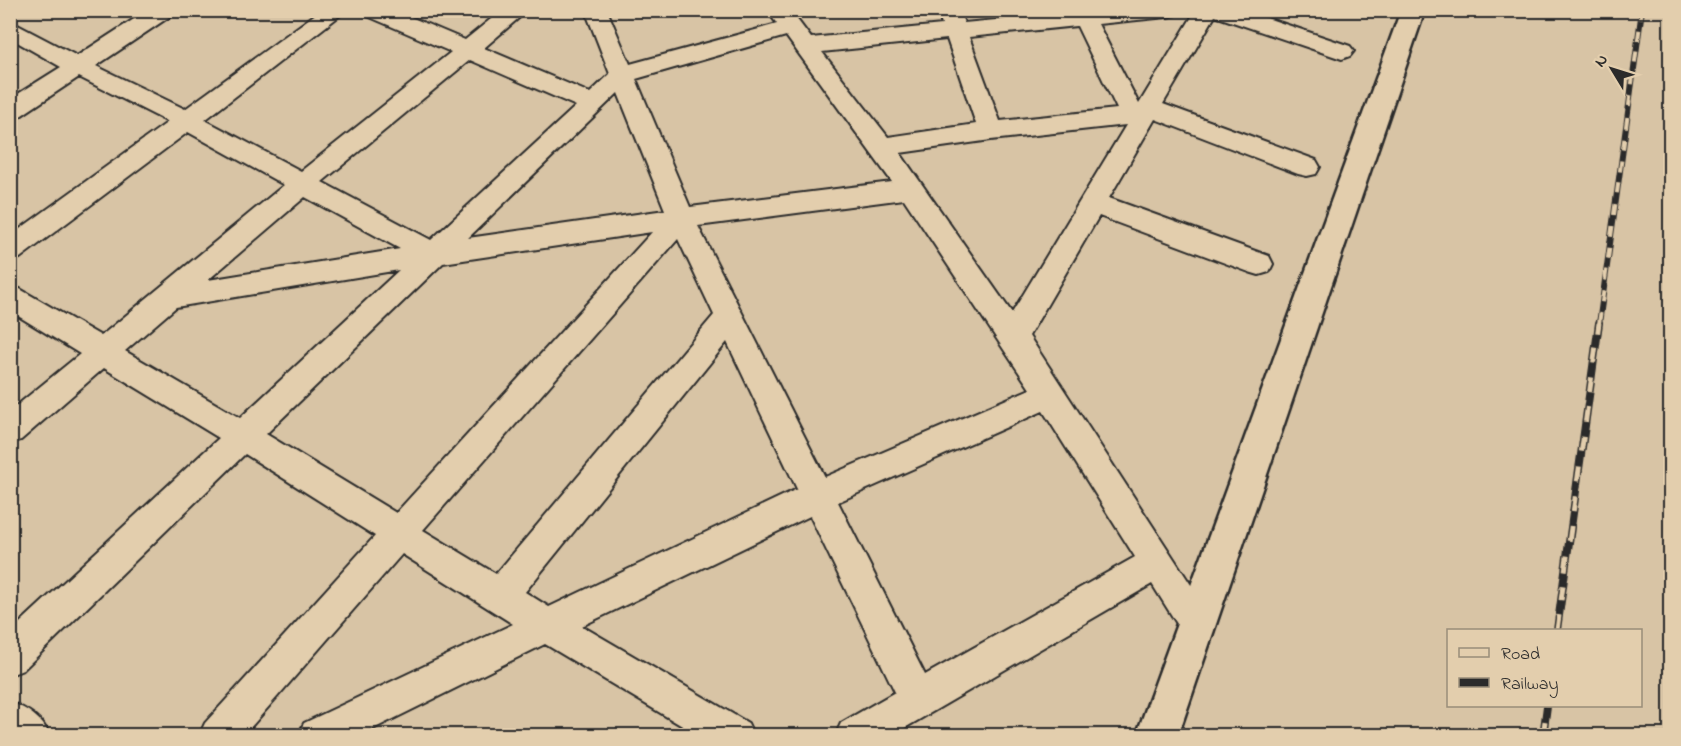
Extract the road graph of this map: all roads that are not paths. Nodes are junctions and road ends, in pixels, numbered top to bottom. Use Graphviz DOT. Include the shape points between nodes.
graph roads {
  1 [pos="164,10"];
  2 [pos="336,10"];
  3 [pos="373,10"];
  4 [pos="517,10"];
  5 [pos="596,10"];
  6 [pos="1167,10"];
  7 [pos="1207,10"];
  8 [pos="1219,10"];
  9 [pos="1413,10"];
  10 [pos="1082,14"];
  11 [pos="951,20"];
  12 [pos="10,28"];
  13 [pos="791,28"];
  14 [pos="468,50"];
  15 [pos="1342,51"];
  16 [pos="78,66"];
  17 [pos="624,74"];
  18 [pos="592,103"];
  19 [pos="10,111"];
  20 [pos="1142,113"];
  21 [pos="187,121"];
  22 [pos="991,131"];
  23 [pos="882,147"];
  24 [pos="1307,167"];
  25 [pos="303,184"];
  26 [pos="910,189"];
  27 [pos="1093,203"];
  28 [pos="681,218"];
  29 [pos="10,251"];
  30 [pos="433,254"];
  31 [pos="1259,264"];
  32 [pos="10,297"];
  33 [pos="170,297"];
  34 [pos="730,317"];
  35 [pos="1013,337"];
  36 [pos="104,354"];
  37 [pos="1049,394"];
  38 [pos="10,430"];
  39 [pos="243,436"];
  40 [pos="818,497"];
  41 [pos="399,532"];
  42 [pos="1157,563"];
  43 [pos="500,596"];
  44 [pos="1196,623"];
  45 [pos="546,625"];
  46 [pos="10,657"];
  47 [pos="917,699"];
  48 [pos="10,720"];
  49 [pos="31,735"];
  50 [pos="218,735"];
  51 [pos="317,735"];
  52 [pos="735,735"];
  53 [pos="854,735"];
  54 [pos="1157,735"];
  1 -- 16 [label="street"];
  2 -- 21 [label="street"];
  3 -- 14 [label="street"];
  4 -- 14 [label="street"];
  5 -- 17 [label="street"];
  6 -- 10 [label="street"];
  7 -- 20 [label="street"];
  8 -- 15 [label="street"];
  9 -- 44 [label="street"];
  10 -- 11 [label="street"];
  10 -- 20 [label="street"];
  11 -- 13 [label="street"];
  11 -- 22 [label="street"];
  12 -- 16 [label="street"];
  13 -- 17 [label="street"];
  13 -- 23 [label="street"];
  14 -- 18 [label="street"];
  14 -- 25 [label="street"];
  16 -- 19 [label="street"];
  16 -- 21 [label="street"];
  17 -- 18 [label="street"];
  17 -- 28 [label="street"];
  18 -- 30 [label="street"];
  20 -- 22 [label="street"];
  20 -- 24 [label="street"];
  20 -- 27 [label="street"];
  21 -- 25 [label="street"];
  21 -- 29 [label="street"];
  22 -- 23 [label="street"];
  23 -- 26 [label="street"];
  25 -- 30 [label="street"];
  25 -- 33 [label="street"];
  26 -- 28 [label="street"];
  26 -- 35 [label="street"];
  27 -- 31 [label="street"];
  27 -- 35 [label="street"];
  28 -- 30 [label="street"];
  28 -- 34 [label="street"];
  28 -- 41 [label="street"];
  30 -- 33 [label="street"];
  30 -- 39 [label="street"];
  32 -- 36 [label="street"];
  33 -- 36 [label="street"];
  34 -- 40 [label="street"];
  34 -- 43 [label="street"];
  35 -- 37 [label="street"];
  36 -- 38 [label="street"];
  36 -- 39 [label="street"];
  37 -- 40 [label="street"];
  37 -- 42 [label="street"];
  39 -- 41 [label="street"];
  39 -- 46 [label="street"];
  40 -- 45 [label="street"];
  40 -- 47 [label="street"];
  41 -- 43 [label="street"];
  41 -- 50 [label="street"];
  42 -- 44 [label="street"];
  42 -- 47 [label="street"];
  43 -- 45 [label="street"];
  44 -- 54 [label="street"];
  45 -- 51 [label="street"];
  45 -- 52 [label="street"];
  47 -- 53 [label="street"];
  48 -- 49 [label="street"];
}
